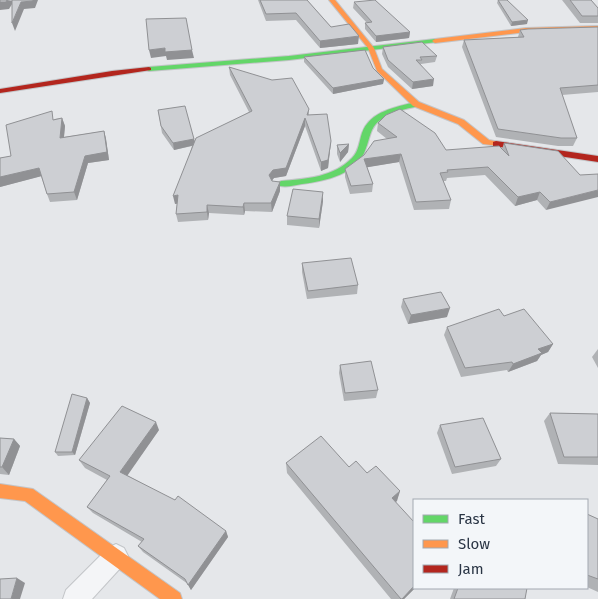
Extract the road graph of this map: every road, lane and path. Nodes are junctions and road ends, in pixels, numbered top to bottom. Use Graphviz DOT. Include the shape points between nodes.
graph roads {
  1 [pos="332,0"];
  2 [pos="598,28"];
  3 [pos="372,48"];
  4 [pos="0,90"];
  5 [pos="416,104"];
  6 [pos="598,159"];
  7 [pos="281,184"];
  8 [pos="0,491"];
  9 [pos="116,556"];
  10 [pos="75,599"];
  11 [pos="174,599"];
  1 -- 3 [label="street"];
  2 -- 3 [label="street" via="526,30"];
  3 -- 4 [label="street" via="112,73"];
  3 -- 5 [label="street" via="379,70"];
  5 -- 6 [label="street" via="461,122 486,142"];
  5 -- 7 [label="street" via="386,112 368,129 365,146 346,169 322,180"];
  8 -- 9 [label="street" via="28,494"];
  9 -- 10 [label="street"];
  9 -- 11 [label="street"];
}
